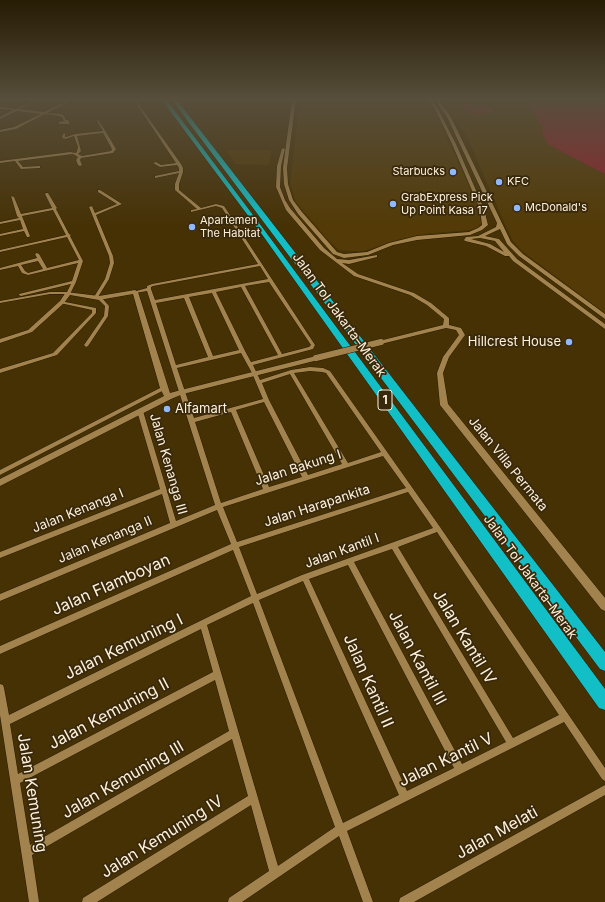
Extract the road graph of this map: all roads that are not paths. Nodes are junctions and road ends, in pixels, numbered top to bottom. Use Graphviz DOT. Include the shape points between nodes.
graph roads {
  1 [pos="77,141"];
  2 [pos="109,141"];
  3 [pos="162,141"];
  4 [pos="195,141"];
  5 [pos="205,141"];
  6 [pos="284,141"];
  7 [pos="288,141"];
  8 [pos="453,141"];
  9 [pos="457,141"];
  10 [pos="461,141"];
  11 [pos="454,144"];
  12 [pos="76,154"];
  13 [pos="80,156"];
  14 [pos="17,161"];
  15 [pos="0,162"];
  16 [pos="155,163"];
  17 [pos="178,164"];
  18 [pos="80,165"];
  19 [pos="39,167"];
  20 [pos="285,167"];
  21 [pos="181,172"];
  22 [pos="279,172"];
  23 [pos="467,175"];
  24 [pos="156,177"];
  25 [pos="481,187"];
  26 [pos="99,190"];
  27 [pos="47,194"];
  28 [pos="12,197"];
  29 [pos="91,207"];
  30 [pos="55,208"];
  31 [pos="200,209"];
  32 [pos="192,211"];
  33 [pos="94,214"];
  34 [pos="20,217"];
  35 [pos="0,223"];
  36 [pos="499,224"];
  37 [pos="25,230"];
  38 [pos="0,235"];
  39 [pos="28,236"];
  40 [pos="69,236"];
  41 [pos="457,236"];
  42 [pos="478,236"];
  43 [pos="495,239"];
  44 [pos="506,239"];
  45 [pos="0,251"];
  46 [pos="37,254"];
  47 [pos="40,260"];
  48 [pos="334,260"];
  49 [pos="515,260"];
  50 [pos="81,261"];
  51 [pos="18,265"];
  52 [pos="261,265"];
  53 [pos="1,269"];
  54 [pos="45,269"];
  55 [pos="271,280"];
  56 [pos="74,282"];
  57 [pos="242,285"];
  58 [pos="149,289"];
  59 [pos="214,291"];
  60 [pos="135,292"];
  61 [pos="68,293"];
  62 [pos="20,294"];
  63 [pos="186,296"];
  64 [pos="100,297"];
  65 [pos="0,302"];
  66 [pos="62,302"];
  67 [pos="154,302"];
  68 [pos="605,317"];
  69 [pos="447,322"];
  70 [pos="605,327"];
  71 [pos="0,341"];
  72 [pos="86,345"];
  73 [pos="242,351"];
  74 [pos="281,356"];
  75 [pos="211,358"];
  76 [pos="250,364"];
  77 [pos="175,367"];
  78 [pos="0,371"];
  79 [pos="291,372"];
  80 [pos="255,373"];
  81 [pos="259,382"];
  82 [pos="164,388"];
  83 [pos="181,392"];
  84 [pos="168,397"];
  85 [pos="266,400"];
  86 [pos="233,409"];
  87 [pos="140,411"];
  88 [pos="191,421"];
  89 [pos="385,453"];
  90 [pos="346,465"];
  91 [pos="0,473"];
  92 [pos="306,478"];
  93 [pos="0,483"];
  94 [pos="409,489"];
  95 [pos="164,490"];
  96 [pos="267,490"];
  97 [pos="219,506"];
  98 [pos="174,524"];
  99 [pos="438,529"];
  100 [pos="393,545"];
  101 [pos="234,546"];
  102 [pos="0,555"];
  103 [pos="350,560"];
  104 [pos="305,577"];
  105 [pos="0,598"];
  106 [pos="255,598"];
  107 [pos="605,606"];
  108 [pos="203,624"];
  109 [pos="0,650"];
  110 [pos="605,664"];
  111 [pos="217,674"];
  112 [pos="0,688"];
  113 [pos="605,702"];
  114 [pos="565,717"];
  115 [pos="6,722"];
  116 [pos="234,733"];
  117 [pos="512,744"];
  118 [pos="460,770"];
  119 [pos="605,776"];
  120 [pos="15,781"];
  121 [pos="605,790"];
  122 [pos="405,797"];
  123 [pos="253,798"];
  124 [pos="341,829"];
  125 [pos="26,853"];
  126 [pos="275,873"];
  127 [pos="34,902"];
  128 [pos="87,902"];
  129 [pos="233,902"];
  130 [pos="368,902"];
  131 [pos="404,902"];
  1 -- 12 [label="street" via="79,151"];
  2 -- 13 [label="street" via="113,151"];
  3 -- 17 [label="street"];
  4 -- 113 [label="highway, Jalan Tol Jakarta–Merak / 1"];
  5 -- 110 [label="highway, Jalan Tol Jakarta–Merak / 1"];
  6 -- 22 [label="street"];
  7 -- 20 [label="street"];
  8 -- 11 [label="street"];
  9 -- 11 [label="street"];
  10 -- 25 [label="street"];
  11 -- 23 [label="street"];
  12 -- 13 [label="street"];
  12 -- 14 [label="street"];
  13 -- 18 [label="street"];
  14 -- 15 [label="street"];
  14 -- 19 [label="street" via="22,168"];
  16 -- 17 [label="street" via="160,166"];
  17 -- 21 [label="street"];
  20 -- 22 [label="street"];
  20 -- 41 [label="street" via="286,184 291,200 335,253 344,256 368,253 417,238"];
  21 -- 24 [label="street"];
  21 -- 31 [label="street" via="177,190"];
  22 -- 48 [label="street" via="278,187 285,205"];
  23 -- 25 [label="street"];
  23 -- 41 [label="street" via="482,209 485,225 476,231"];
  25 -- 36 [label="street"];
  26 -- 33 [label="street" via="120,204"];
  27 -- 30 [label="street"];
  28 -- 34 [label="street"];
  29 -- 33 [label="street"];
  30 -- 34 [label="street"];
  30 -- 40 [label="street"];
  31 -- 32 [label="street"];
  31 -- 52 [label="street" via="216,205 223,207"];
  33 -- 64 [label="street" via="112,263"];
  34 -- 35 [label="street"];
  34 -- 37 [label="street"];
  36 -- 42 [label="street" via="498,228"];
  36 -- 44 [label="street"];
  37 -- 38 [label="street"];
  37 -- 39 [label="street"];
  40 -- 45 [label="street"];
  40 -- 50 [label="street"];
  41 -- 42 [label="street"];
  41 -- 48 [label="street" via="413,243 362,260"];
  41 -- 49 [label="street" via="488,245"];
  42 -- 43 [label="street"];
  43 -- 44 [label="street"];
  43 -- 49 [label="street"];
  44 -- 68 [label="street" via="521,255"];
  46 -- 47 [label="street"];
  47 -- 51 [label="street"];
  47 -- 54 [label="street"];
  48 -- 69 [label="street" via="356,275 412,294 430,304"];
  49 -- 70 [label="street"];
  50 -- 54 [label="street"];
  50 -- 56 [label="street"];
  51 -- 53 [label="street"];
  51 -- 54 [label="street" via="25,274"];
  52 -- 55 [label="street"];
  52 -- 58 [label="street" via="152,285"];
  55 -- 57 [label="street"];
  55 -- 74 [label="street" via="313,345 311,348"];
  56 -- 61 [label="street"];
  56 -- 62 [label="street"];
  57 -- 59 [label="street"];
  57 -- 74 [label="street"];
  58 -- 60 [label="street"];
  58 -- 67 [label="street"];
  59 -- 63 [label="street"];
  59 -- 73 [label="street"];
  60 -- 64 [label="street"];
  60 -- 82 [label="street"];
  61 -- 64 [label="street"];
  61 -- 65 [label="street" via="50,293"];
  61 -- 66 [label="street"];
  63 -- 67 [label="street"];
  63 -- 75 [label="street"];
  64 -- 72 [label="street" via="107,306 106,316"];
  66 -- 71 [label="street" via="30,331"];
  66 -- 78 [label="street" via="94,309 94,313 55,354"];
  67 -- 77 [label="street"];
  69 -- 80 [label="street, Jalan Villa Permata, bridge" via="381,342"];
  69 -- 107 [label="street, Jalan Villa Permata" via="457,327 462,335 446,357 440,373 444,405"];
  73 -- 75 [label="street"];
  73 -- 76 [label="street"];
  74 -- 76 [label="street"];
  75 -- 77 [label="street"];
  76 -- 80 [label="street"];
  77 -- 83 [label="street"];
  79 -- 81 [label="street"];
  79 -- 89 [label="street" via="310,369 328,372"];
  79 -- 90 [label="street"];
  80 -- 81 [label="street"];
  80 -- 83 [label="street, Jalan Villa Permata"];
  81 -- 85 [label="street"];
  82 -- 84 [label="street"];
  82 -- 91 [label="street"];
  83 -- 84 [label="street, Jalan Villa Permata"];
  83 -- 88 [label="street"];
  84 -- 87 [label="street, Jalan Villa Permata"];
  85 -- 86 [label="street"];
  85 -- 92 [label="street"];
  86 -- 88 [label="street"];
  86 -- 96 [label="street"];
  87 -- 93 [label="street, Jalan Villa Permata"];
  87 -- 95 [label="street, Jalan Kenanga III"];
  88 -- 97 [label="street"];
  89 -- 90 [label="street, Jalan Bakung I"];
  89 -- 94 [label="street"];
  90 -- 92 [label="street, Jalan Bakung I"];
  92 -- 96 [label="street, Jalan Bakung I"];
  94 -- 99 [label="street"];
  94 -- 101 [label="street, Jalan Harapankita"];
  95 -- 98 [label="street, Jalan Kenanga III"];
  95 -- 102 [label="street, Jalan Kenanga I"];
  96 -- 97 [label="street, Jalan Bakung I"];
  97 -- 98 [label="street, Jalan Kenanga II"];
  97 -- 101 [label="street"];
  98 -- 105 [label="street, Jalan Kenanga II"];
  99 -- 100 [label="street, Jalan Kantil I"];
  99 -- 114 [label="street"];
  100 -- 103 [label="street, Jalan Kantil I"];
  100 -- 117 [label="street, Jalan Kantil IV"];
  101 -- 106 [label="street"];
  101 -- 109 [label="street, Jalan Flamboyan"];
  103 -- 104 [label="street, Jalan Kantil I"];
  103 -- 118 [label="street, Jalan Kantil III"];
  104 -- 106 [label="street, Jalan Kantil I"];
  104 -- 122 [label="street, Jalan Kantil II"];
  106 -- 108 [label="street, Jalan Kemuning I"];
  106 -- 124 [label="street"];
  108 -- 111 [label="street"];
  108 -- 115 [label="street, Jalan Kemuning I"];
  111 -- 116 [label="street"];
  111 -- 120 [label="street, Jalan Kemuning II"];
  112 -- 115 [label="street, Jalan Kemuning"];
  114 -- 117 [label="street, Jalan Kantil V"];
  114 -- 119 [label="street"];
  115 -- 120 [label="street, Jalan Kemuning"];
  116 -- 123 [label="street"];
  116 -- 125 [label="street, Jalan Kemuning III"];
  117 -- 118 [label="street, Jalan Kantil V"];
  118 -- 122 [label="street, Jalan Kantil V"];
  120 -- 125 [label="street, Jalan Kemuning"];
  121 -- 131 [label="street, Jalan Melati"];
  122 -- 124 [label="street, Jalan Kantil V"];
  123 -- 126 [label="street"];
  123 -- 128 [label="street, Jalan Kemuning IV"];
  124 -- 126 [label="street, Jalan Kantil V"];
  124 -- 130 [label="street"];
  125 -- 127 [label="street, Jalan Kemuning"];
  126 -- 129 [label="street, Jalan Kantil V"];
}
